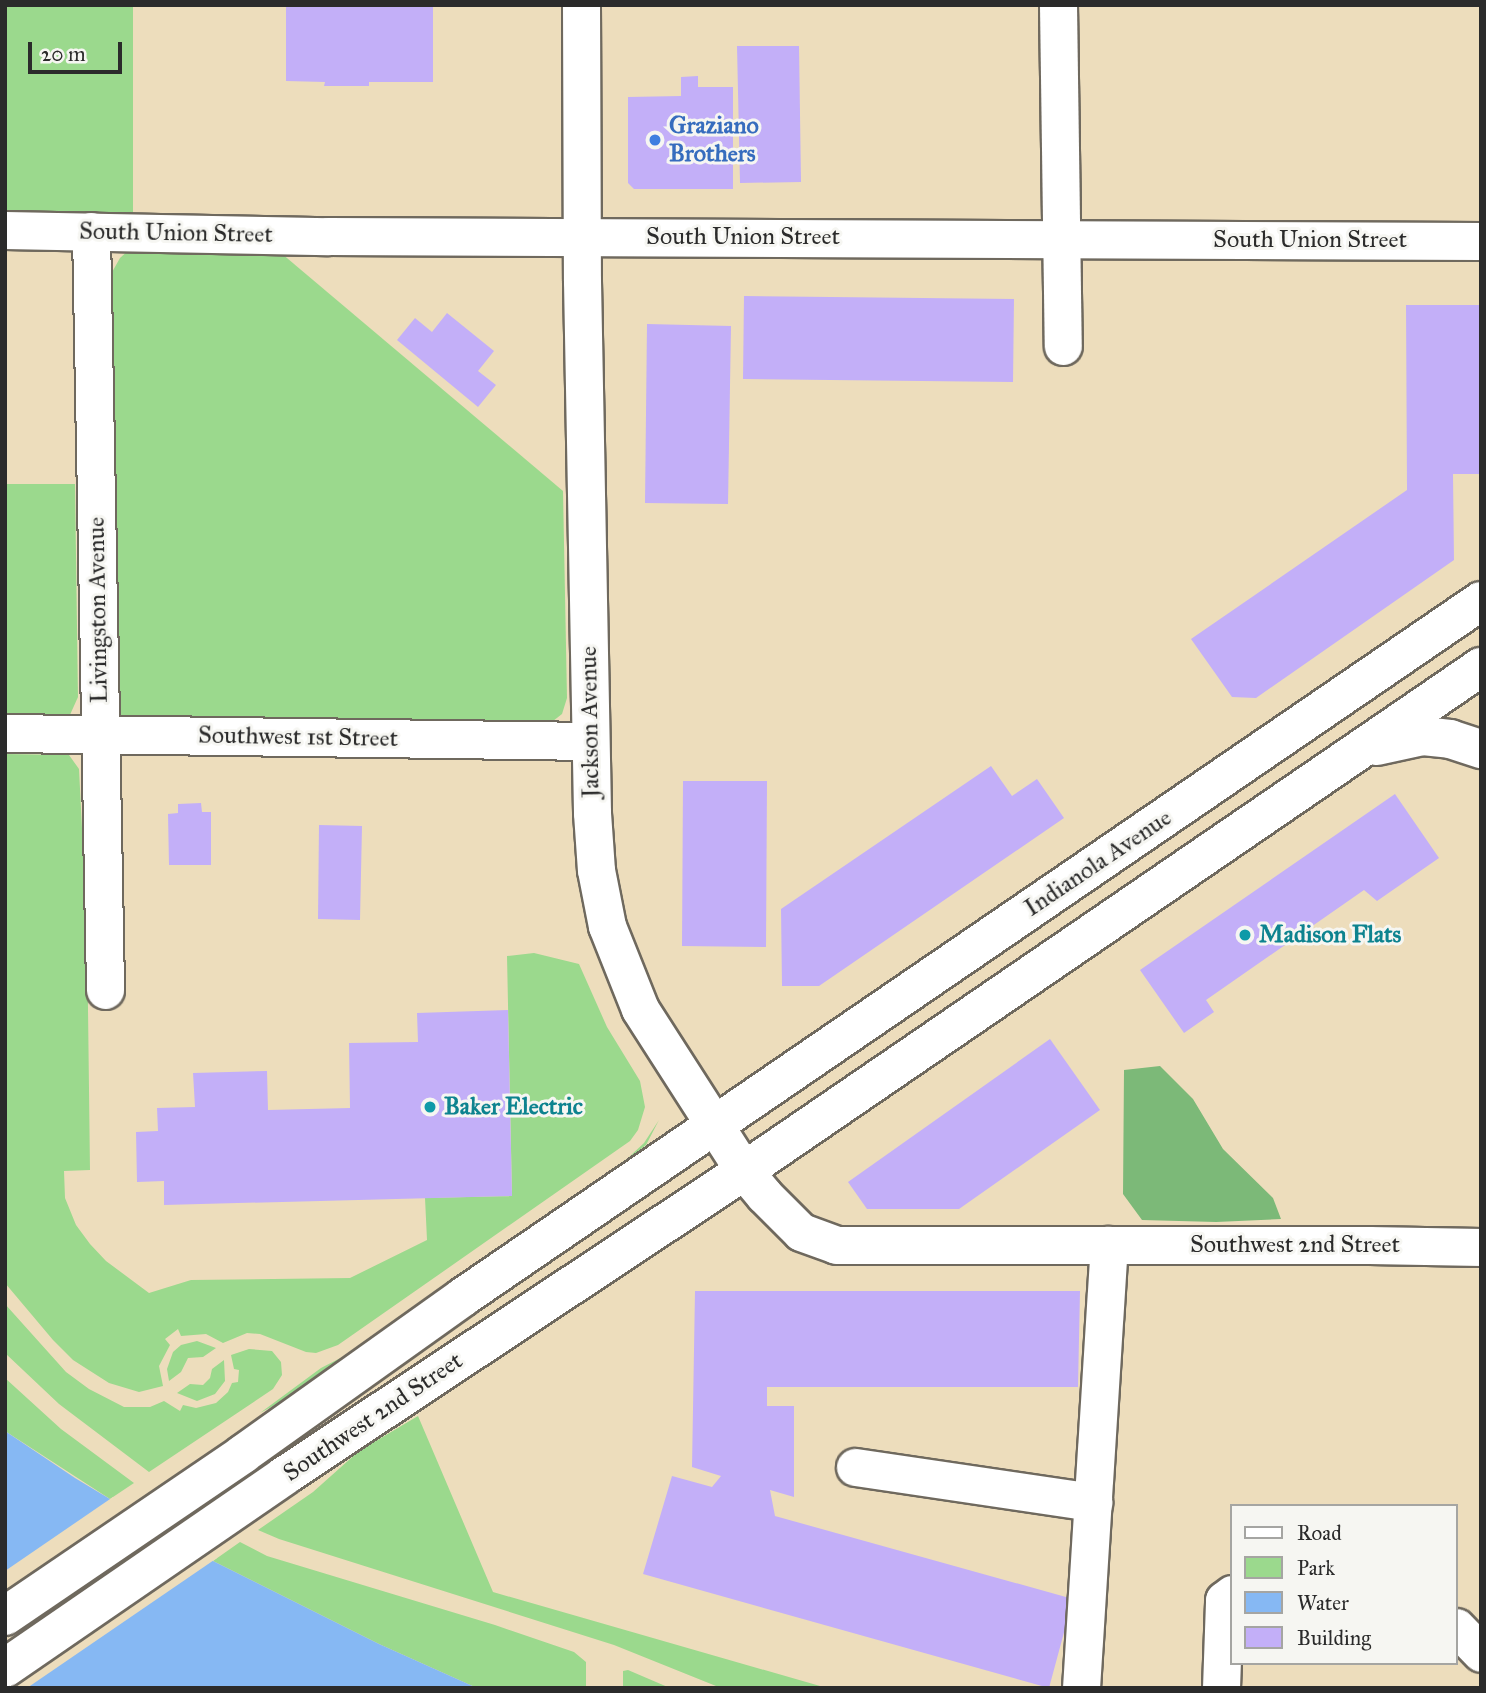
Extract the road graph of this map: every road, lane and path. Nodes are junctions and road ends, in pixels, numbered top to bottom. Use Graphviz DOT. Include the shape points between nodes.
graph roads {
  1 [pos="581,5"];
  2 [pos="1058,5"];
  3 [pos="5,230"];
  4 [pos="91,231"];
  5 [pos="582,235"];
  6 [pos="1062,240"];
  7 [pos="1481,241"];
  8 [pos="1063,346"];
  9 [pos="1481,601"];
  10 [pos="1481,667"];
  11 [pos="5,733"];
  12 [pos="100,735"];
  13 [pos="590,741"];
  14 [pos="1481,749"];
  15 [pos="1357,751"];
  16 [pos="105,990"];
  17 [pos="715,1125"];
  18 [pos="744,1171"];
  19 [pos="1109,1245"];
  20 [pos="1481,1247"];
  21 [pos="855,1466"];
  22 [pos="1093,1502"];
  23 [pos="1230,1596"];
  24 [pos="5,1616"];
  25 [pos="1458,1629"];
  26 [pos="1481,1653"];
  27 [pos="5,1668"];
  28 [pos="1080,1688"];
  29 [pos="1222,1688"];
  1 -- 5 [label="street, Jackson Avenue"];
  2 -- 6 [label="street"];
  3 -- 4 [label="street, South Union Street"];
  4 -- 5 [label="street, South Union Street"];
  4 -- 12 [label="street, Livingston Avenue"];
  5 -- 6 [label="street, South Union Street"];
  5 -- 13 [label="street, Jackson Avenue"];
  6 -- 7 [label="street, South Union Street"];
  6 -- 8 [label="street"];
  9 -- 17 [label="main road, Indianola Avenue"];
  10 -- 15 [label="main road"];
  11 -- 12 [label="street, Southwest 1st Street"];
  12 -- 13 [label="street, Southwest 1st Street"];
  12 -- 16 [label="street, Livingston Avenue"];
  13 -- 17 [label="street, Jackson Avenue" via="594,851 613,946 645,1018"];
  14 -- 15 [label="main road" via="1423,736"];
  15 -- 18 [label="main road"];
  17 -- 18 [label="street, Jackson Avenue"];
  17 -- 24 [label="main road, Southwest 2nd Street"];
  18 -- 19 [label="street, Southwest 2nd Street" via="801,1232 835,1245"];
  18 -- 27 [label="main road, Southwest 2nd Street" via="284,1476"];
  19 -- 20 [label="street, Southwest 2nd Street"];
  19 -- 22 [label="street"];
  21 -- 22 [label="street"];
  22 -- 28 [label="street"];
  23 -- 29 [label="street" via="1224,1600"];
  25 -- 26 [label="street"];
}
